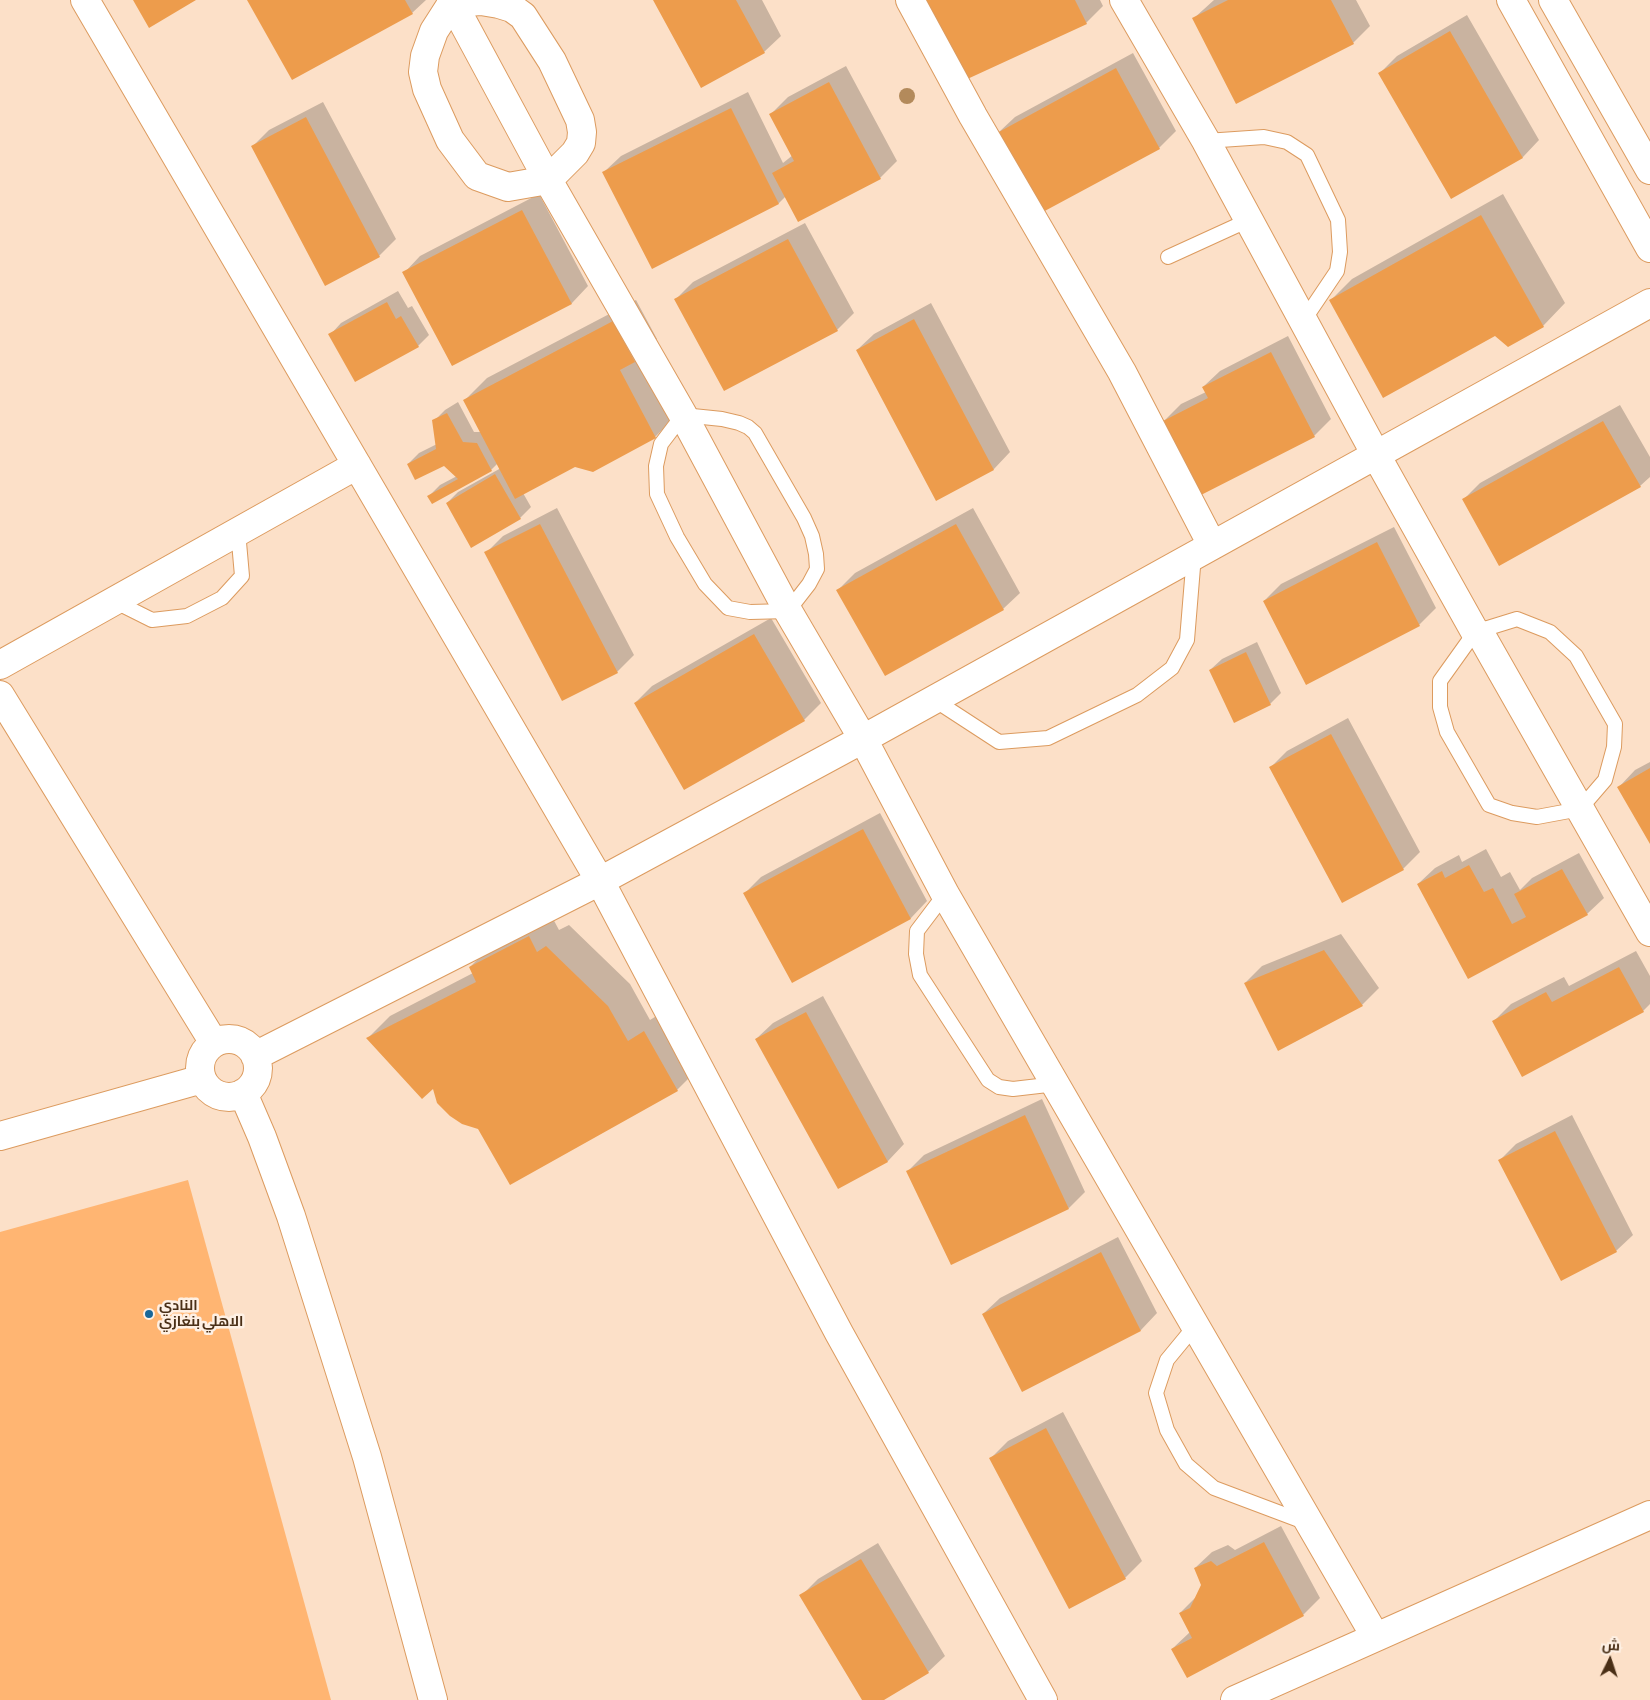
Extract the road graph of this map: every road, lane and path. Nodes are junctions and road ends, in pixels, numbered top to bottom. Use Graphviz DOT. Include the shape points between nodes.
graph roads {
  1 [pos="85,0"];
  2 [pos="910,0"];
  3 [pos="1124,0"];
  4 [pos="1511,0"];
  5 [pos="1553,0"];
  6 [pos="451,1"];
  7 [pos="1206,141"];
  8 [pos="1650,170"];
  9 [pos="548,180"];
  10 [pos="1249,220"];
  11 [pos="1649,242"];
  12 [pos="1168,256"];
  13 [pos="1650,303"];
  14 [pos="1304,320"];
  15 [pos="683,415"];
  16 [pos="1376,455"];
  17 [pos="357,465"];
  18 [pos="238,531"];
  19 [pos="1203,550"];
  20 [pos="114,601"];
  21 [pos="788,611"];
  22 [pos="1475,632"];
  23 [pos="0,665"];
  24 [pos="0,694"];
  25 [pos="933,699"];
  26 [pos="863,739"];
  27 [pos="1580,809"];
  28 [pos="600,881"];
  29 [pos="945,894"];
  30 [pos="1650,932"];
  31 [pos="214,1043"];
  32 [pos="255,1056"];
  33 [pos="202,1079"];
  34 [pos="1056,1084"];
  35 [pos="243,1093"];
  36 [pos="0,1136"];
  37 [pos="1195,1326"];
  38 [pos="1650,1515"];
  39 [pos="1310,1524"];
  40 [pos="1375,1636"];
  41 [pos="433,1700"];
  42 [pos="1043,1700"];
  43 [pos="1235,1700"];
  1 -- 17 [label="main road"];
  2 -- 19 [label="main road" via="973,116 1122,372"];
  3 -- 7 [label="main road"];
  4 -- 11 [label="main road"];
  5 -- 8 [label="main road"];
  6 -- 9 [label="main road"];
  6 -- 9 [label="main road" via="481,1 512,8 523,16 552,61 580,120 582,132 575,153"];
  6 -- 9 [label="main road" via="434,31 423,72 427,89 450,140 477,176 490,182 508,187"];
  7 -- 10 [label="main road"];
  7 -- 14 [label="lane" via="1264,137 1287,142 1307,155 1338,220 1340,252 1337,271"];
  9 -- 15 [label="main road"];
  10 -- 12 [label="lane"];
  10 -- 14 [label="main road"];
  13 -- 16 [label="main road"];
  14 -- 16 [label="main road"];
  15 -- 21 [label="main road"];
  15 -- 21 [label="lane" via="739,422 756,433 804,518 812,536 816,569"];
  15 -- 21 [label="lane" via="661,444 656,466 657,494 677,537 705,584 728,608 750,612"];
  16 -- 19 [label="main road"];
  16 -- 22 [label="main road"];
  17 -- 18 [label="main road"];
  17 -- 28 [label="main road"];
  18 -- 20 [label="main road"];
  18 -- 20 [label="lane" via="242,576 222,598 187,616 152,620"];
  19 -- 25 [label="main road"];
  19 -- 25 [label="lane" via="1187,640 1172,668 1136,695 1048,738 999,742"];
  20 -- 23 [label="main road"];
  21 -- 26 [label="main road"];
  22 -- 27 [label="main road" via="1481,635"];
  22 -- 27 [label="lane" via="1518,619 1550,632 1576,656 1615,724 1614,748 1605,780"];
  22 -- 27 [label="lane" via="1440,681 1440,707 1447,732 1488,805 1537,817"];
  24 -- 31 [label="main road"];
  25 -- 26 [label="main road"];
  26 -- 28 [label="main road"];
  26 -- 29 [label="main road"];
  27 -- 30 [label="main road"];
  28 -- 32 [label="main road"];
  28 -- 42 [label="main road" via="839,1333"];
  29 -- 34 [label="main road"];
  29 -- 34 [label="lane" via="917,931 916,954 920,975 988,1080 999,1087 1013,1089"];
  31 -- 32 [label="main road" via="230,1039 238,1041"];
  31 -- 33 [label="main road" via="202,1059"];
  32 -- 35 [label="main road" via="256,1077"];
  33 -- 35 [label="main road" via="219,1095 231,1097"];
  33 -- 36 [label="main road"];
  34 -- 37 [label="main road"];
  35 -- 41 [label="main road" via="291,1216 367,1457"];
  37 -- 39 [label="main road"];
  37 -- 39 [label="lane" via="1166,1360 1156,1393 1167,1430 1186,1464 1214,1488"];
  38 -- 40 [label="main road"];
  39 -- 40 [label="main road"];
  40 -- 43 [label="main road"];
}
